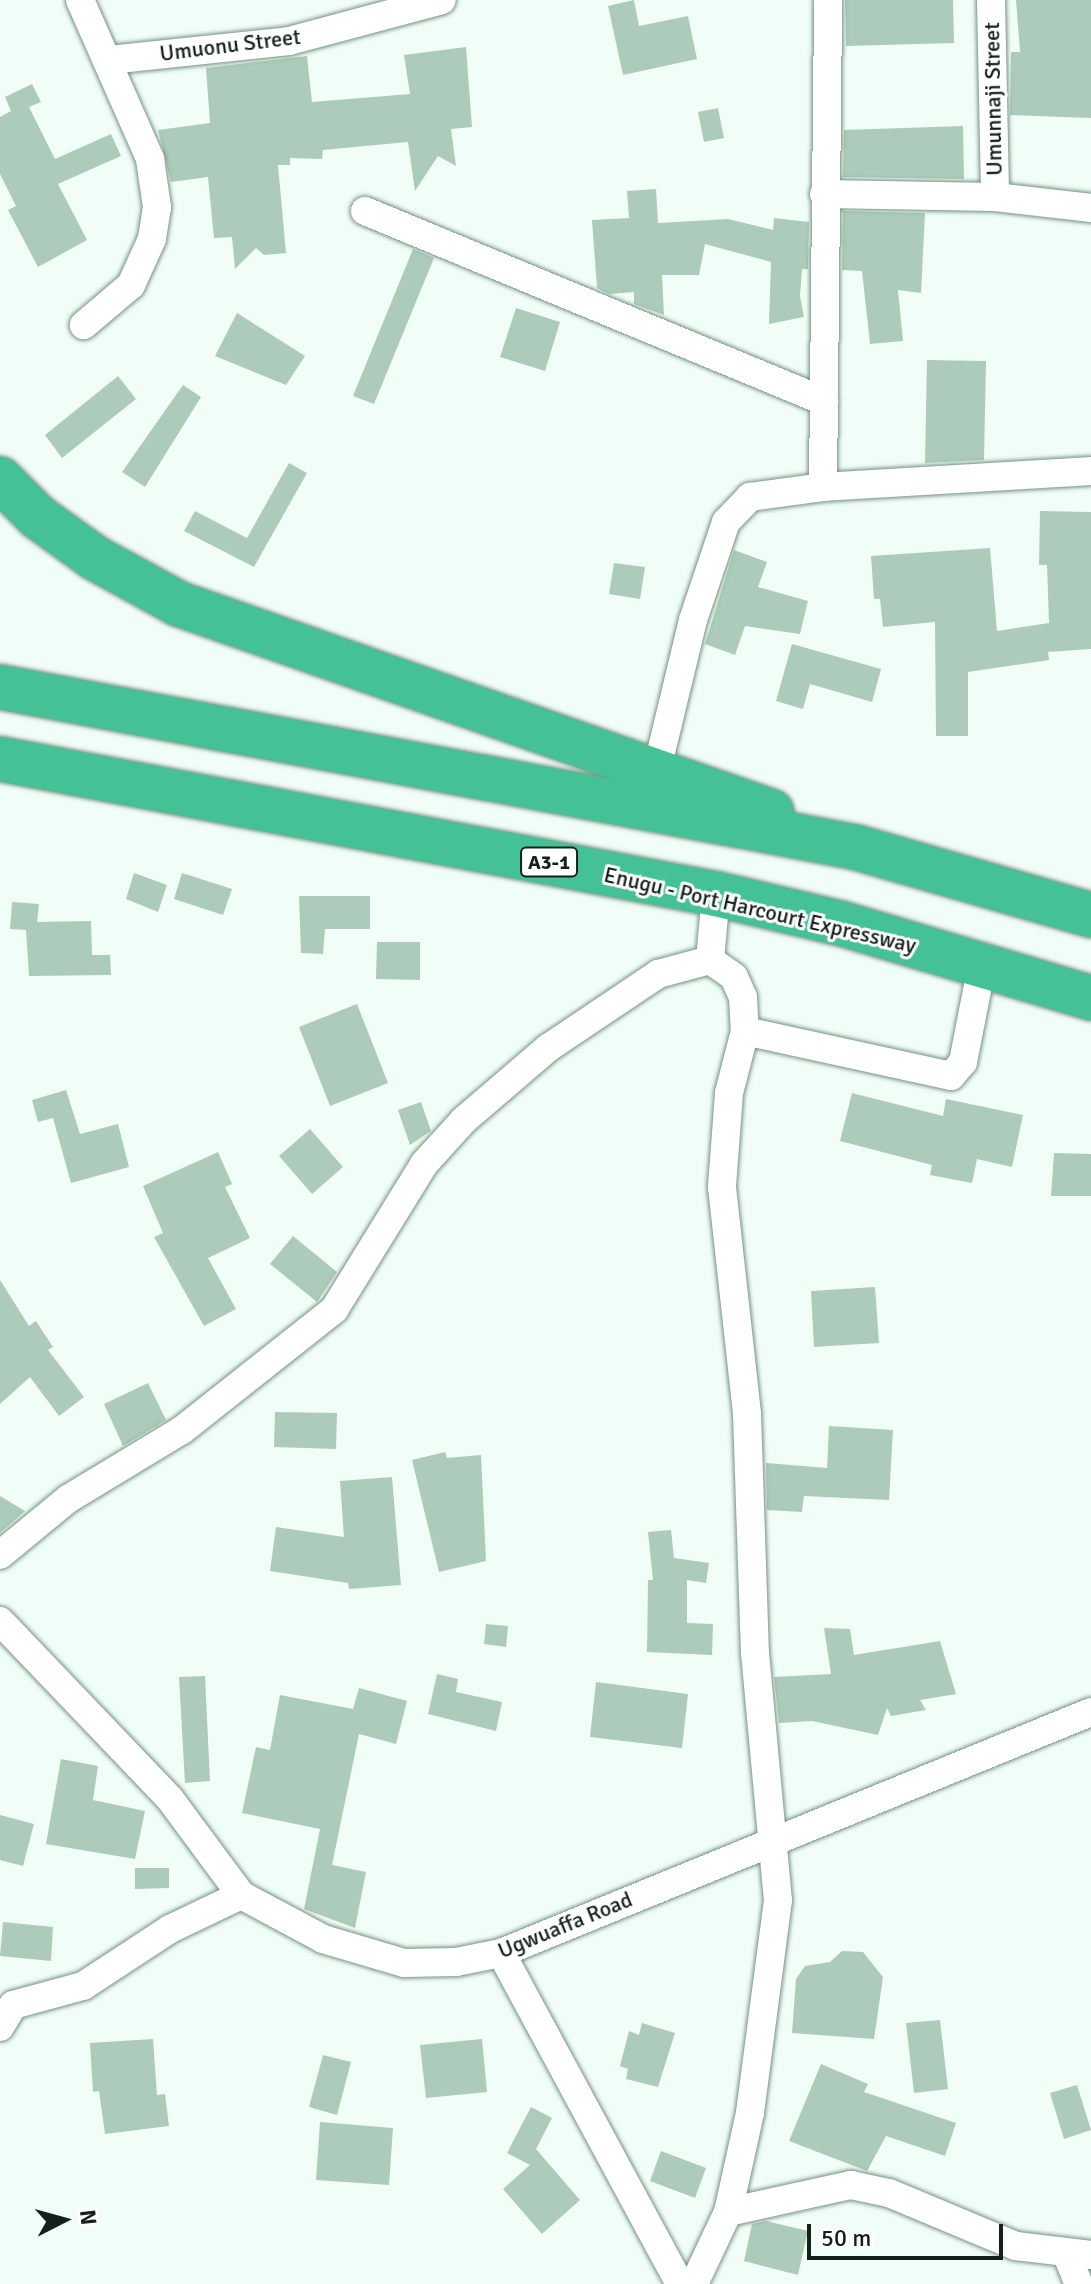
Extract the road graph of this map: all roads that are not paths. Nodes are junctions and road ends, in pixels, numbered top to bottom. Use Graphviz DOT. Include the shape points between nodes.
graph roads {
  1 [pos="80,0"];
  2 [pos="442,0"];
  3 [pos="828,0"];
  4 [pos="991,0"];
  5 [pos="109,60"];
  6 [pos="824,194"];
  7 [pos="995,197"];
  8 [pos="1091,208"];
  9 [pos="365,211"];
  10 [pos="84,325"];
  11 [pos="824,401"];
  12 [pos="1091,471"];
  13 [pos="0,479"];
  14 [pos="823,487"];
  15 [pos="0,687"];
  16 [pos="0,759"];
  17 [pos="656,773"];
  18 [pos="855,847"];
  19 [pos="716,894"];
  20 [pos="1091,915"];
  21 [pos="710,960"];
  22 [pos="982,965"];
  23 [pos="1091,998"];
  24 [pos="745,1031"];
  25 [pos="0,1555"];
  26 [pos="0,1621"];
  27 [pos="1091,1712"];
  28 [pos="772,1839"];
  29 [pos="241,1895"];
  30 [pos="501,1953"];
  31 [pos="0,2027"];
  32 [pos="728,2212"];
  33 [pos="1079,2255"];
  34 [pos="680,2284"];
  35 [pos="694,2284"];
  36 [pos="1079,2284"];
  1 -- 5 [label="street"];
  2 -- 5 [label="street, Umuonu Street" via="289,41"];
  3 -- 6 [label="street"];
  4 -- 7 [label="street, Umunnaji Street"];
  5 -- 10 [label="street" via="150,159 157,207 152,239 131,285"];
  6 -- 7 [label="street"];
  6 -- 11 [label="street"];
  7 -- 8 [label="street, Umunnaji Street"];
  9 -- 11 [label="street"];
  11 -- 14 [label="street"];
  12 -- 14 [label="street"];
  13 -- 17 [label="highway" via="38,517 95,558 179,604"];
  14 -- 17 [label="street" via="750,497 726,522 693,620"];
  15 -- 18 [label="highway"];
  16 -- 19 [label="highway, Enugu - Port Harcourt Expressway / A3-1"];
  17 -- 18 [label="highway" via="741,799"];
  18 -- 20 [label="highway"];
  19 -- 21 [label="street"];
  19 -- 22 [label="highway, Enugu - Port Harcourt Expressway / A3-1"];
  21 -- 24 [label="street" via="734,977 743,997"];
  21 -- 25 [label="street" via="658,974 536,1058 464,1120 424,1164 334,1310 195,1421 68,1499"];
  22 -- 23 [label="highway, Enugu - Port Harcourt Expressway / A3-1"];
  22 -- 24 [label="street" via="963,1062 951,1076"];
  24 -- 28 [label="street" via="729,1093 722,1187 747,1414 755,1653"];
  26 -- 29 [label="street, Ugwuaffa Road" via="170,1799"];
  27 -- 28 [label="street, Ugwuaffa Road"];
  28 -- 30 [label="street, Ugwuaffa Road"];
  28 -- 32 [label="street" via="777,1932 757,2077"];
  29 -- 30 [label="street, Ugwuaffa Road" via="323,1939 404,1963 456,1962"];
  29 -- 31 [label="street" via="170,1929 83,1986 13,2005"];
  30 -- 34 [label="street"];
  32 -- 33 [label="street" via="851,2185 889,2193 1016,2246"];
  32 -- 35 [label="street"];
  33 -- 36 [label="street"];
}
